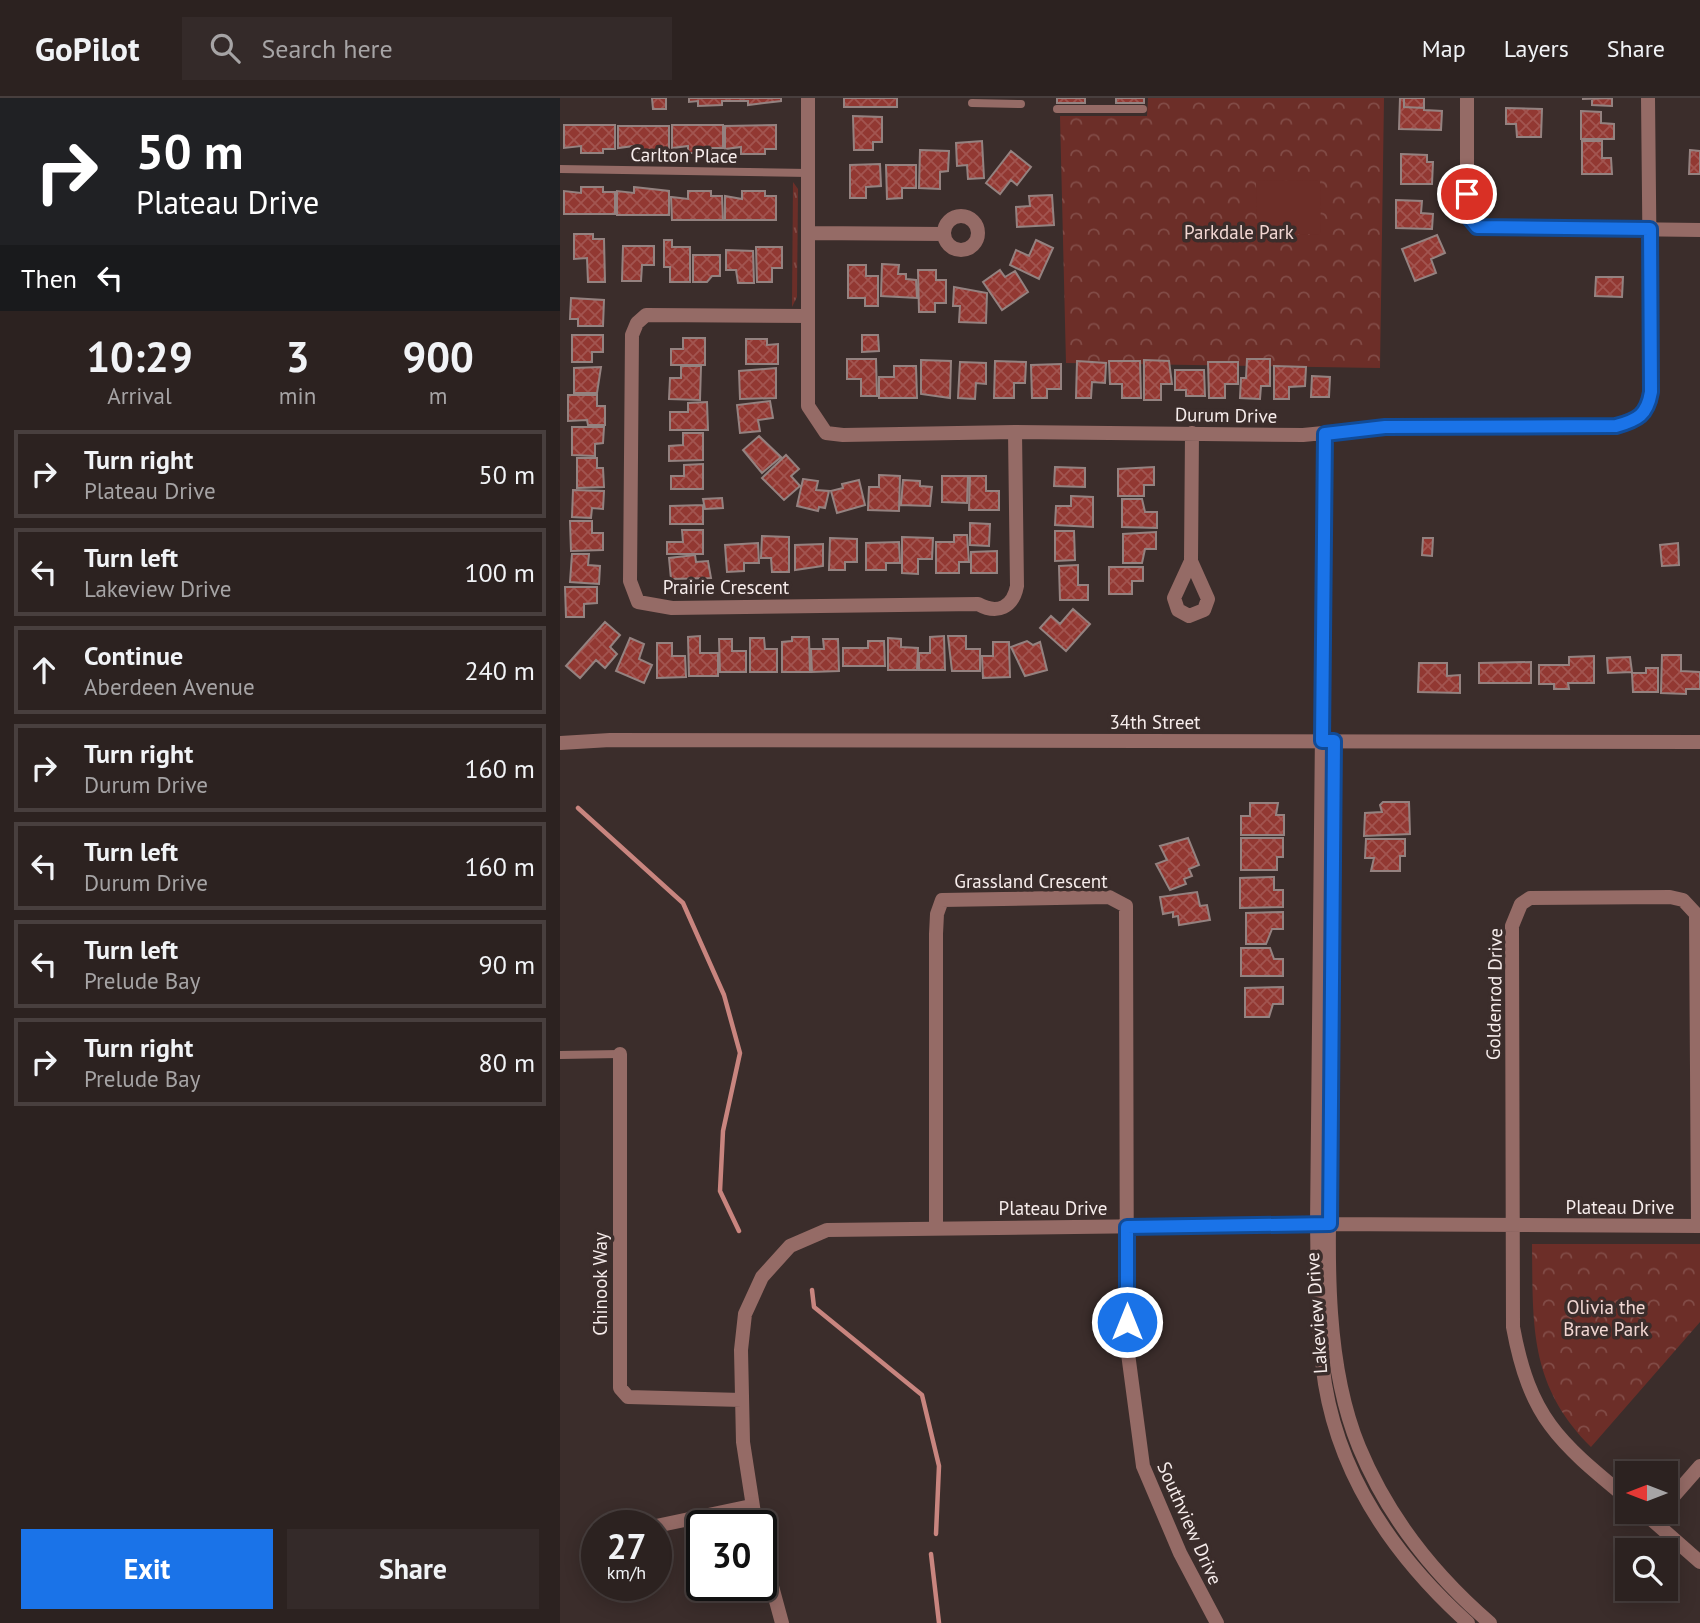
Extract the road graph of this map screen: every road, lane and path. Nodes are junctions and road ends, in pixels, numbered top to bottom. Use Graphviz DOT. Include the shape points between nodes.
graph roads {
  1 [pos="808,98"];
  2 [pos="1101,98"];
  3 [pos="1467,98"];
  4 [pos="1648,98"];
  5 [pos="996,101"];
  6 [pos="972,103"];
  7 [pos="1021,104"];
  8 [pos="1057,110"];
  9 [pos="1101,110"];
  10 [pos="1143,110"];
  11 [pos="560,169"];
  12 [pos="808,173"];
  13 [pos="1650,229"];
  14 [pos="1700,230"];
  15 [pos="808,233"];
  16 [pos="944,234"];
  17 [pos="808,316"];
  18 [pos="1015,432"];
  19 [pos="1192,433"];
  20 [pos="1325,434"];
  21 [pos="1191,561"];
  22 [pos="560,732"];
  23 [pos="610,740"];
  24 [pos="1328,741"];
  25 [pos="1700,742"];
  26 [pos="560,743"];
  27 [pos="620,1054"];
  28 [pos="560,1055"];
  29 [pos="1324,1224"];
  30 [pos="1513,1226"];
  31 [pos="1699,1226"];
  32 [pos="936,1227"];
  33 [pos="1127,1227"];
  34 [pos="742,1400"];
  35 [pos="1700,1466"];
  36 [pos="1615,1488"];
  37 [pos="1678,1491"];
  38 [pos="751,1506"];
  39 [pos="752,1510"];
  40 [pos="672,1523"];
  41 [pos="1661,1524"];
  42 [pos="1700,1562"];
  43 [pos="776,1601"];
  44 [pos="1468,1619"];
  45 [pos="782,1623"];
  46 [pos="1217,1623"];
  47 [pos="1490,1623"];
  1 -- 12 [label="street, Durum Drive"];
  2 -- 9 [label="lane"];
  3 -- 13 [label="street" via="1467,215 1477,227"];
  4 -- 13 [label="street, Durum Drive"];
  5 -- 6 [label="lane"];
  5 -- 7 [label="lane"];
  8 -- 9 [label="lane"];
  9 -- 10 [label="lane"];
  11 -- 12 [label="lane, Carlton Place"];
  12 -- 15 [label="street, Durum Drive"];
  13 -- 14 [label="street"];
  13 -- 20 [label="street, Durum Drive" via="1651,392 1648,408 1637,421 1616,426 1385,427"];
  15 -- 16 [label="street"];
  15 -- 17 [label="street, Durum Drive"];
  17 -- 18 [label="street, Durum Drive" via="808,406 827,433"];
  17 -- 18 [label="street, Prairie Crescent" via="646,315 637,323 632,335 630,581 638,602 673,608 978,604 986,609 1004,608 1017,586"];
  18 -- 19 [label="street, Durum Drive"];
  19 -- 20 [label="street, Durum Drive"];
  19 -- 21 [label="street"];
  20 -- 24 [label="street, Lakeview Drive"];
  22 -- 23 [label="street, 34th Street"];
  23 -- 24 [label="street, 34th Street"];
  23 -- 26 [label="street, 34th Street"];
  24 -- 25 [label="street, 34th Street"];
  24 -- 29 [label="street, Lakeview Drive"];
  27 -- 28 [label="lane"];
  27 -- 34 [label="street, Chinook Way" via="620,1388 628,1397"];
  29 -- 30 [label="street, Plateau Drive"];
  29 -- 33 [label="street, Plateau Drive"];
  29 -- 44 [label="street, Lakeview Drive" via="1320,1334 1325,1386 1340,1443 1366,1502 1392,1542"];
  30 -- 31 [label="street, Plateau Drive"];
  30 -- 31 [label="street, Goldenrod Drive" via="1512,926 1521,904 1530,898 1557,896 1670,897 1683,900 1696,914"];
  30 -- 36 [label="street, Goldenrod Drive" via="1513,1327 1530,1389 1546,1422 1568,1450"];
  32 -- 33 [label="street, Plateau Drive"];
  32 -- 33 [label="street, Grassland Crescent" via="937,915 942,900 1109,897 1126,906"];
  32 -- 34 [label="street, Plateau Drive" via="827,1230 790,1246 762,1277 745,1314"];
  33 -- 46 [label="street, Southview Drive" via="1127,1346 1143,1466 1180,1553"];
  34 -- 38 [label="street, Plateau Drive"];
  35 -- 37 [label="street"];
  38 -- 39 [label="street, Plateau Drive"];
  38 -- 40 [label="street"];
  41 -- 42 [label="street"];
  43 -- 45 [label="street"];
  44 -- 47 [label="street, Lakeview Drive"];
}
